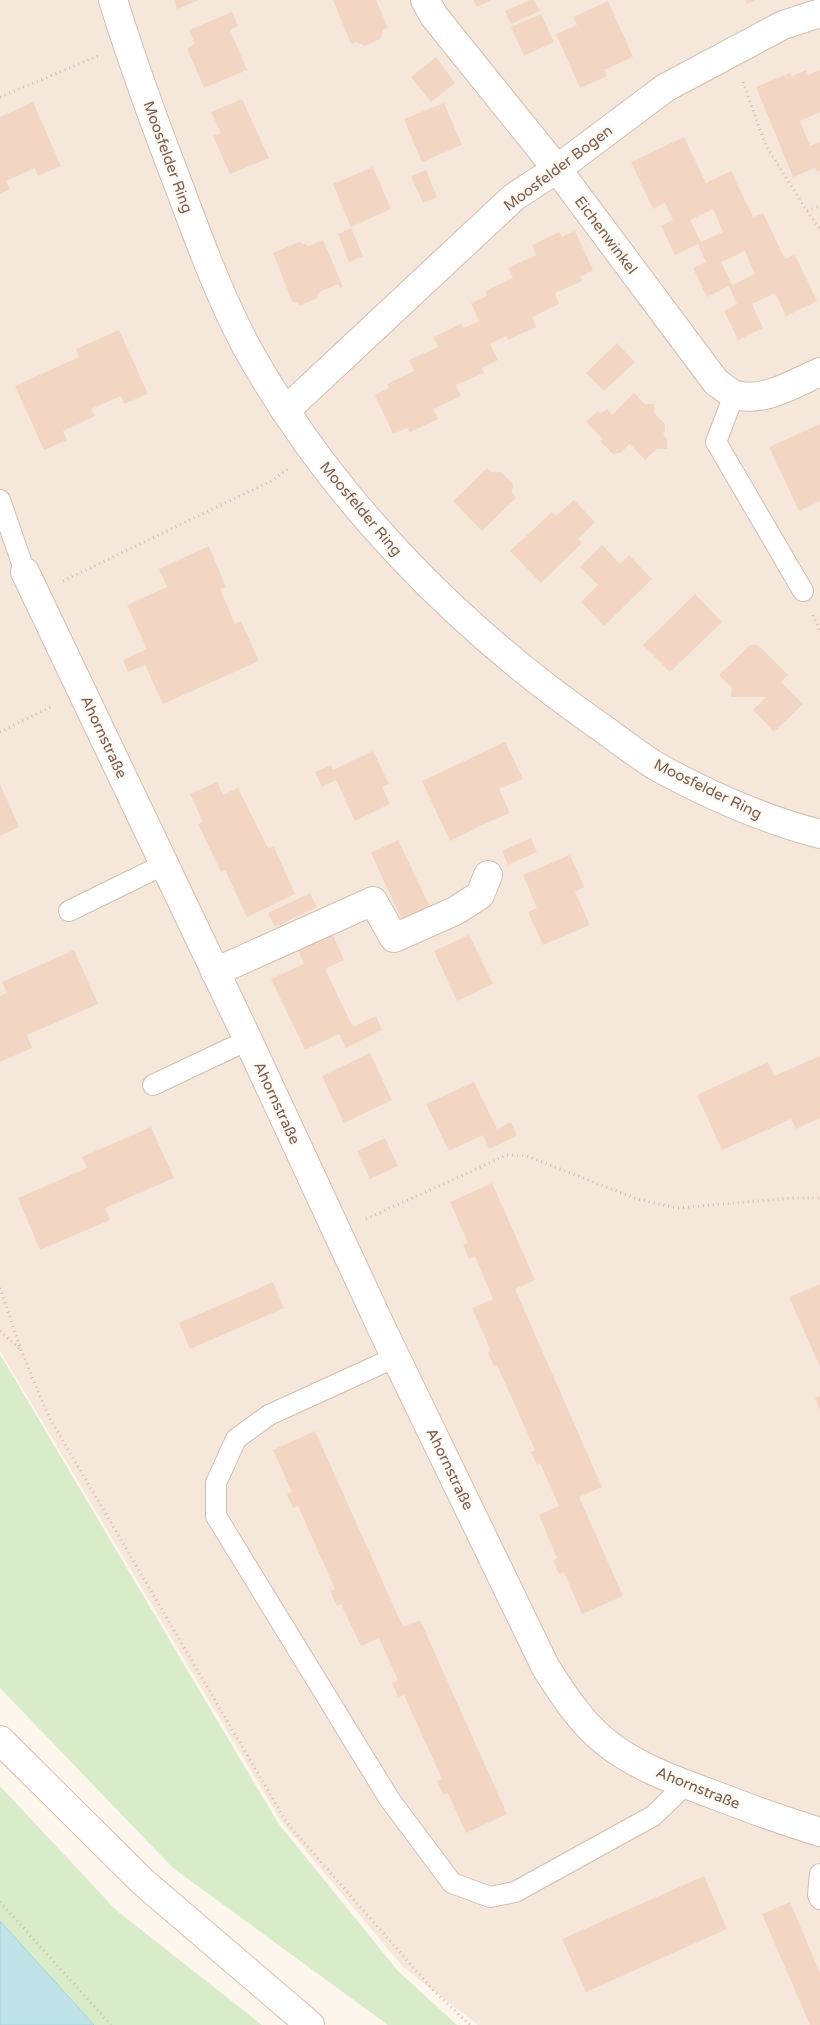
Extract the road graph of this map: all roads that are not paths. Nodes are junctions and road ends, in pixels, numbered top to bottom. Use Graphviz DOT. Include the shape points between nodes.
graph roads {
  1 [pos="113,0"];
  2 [pos="425,0"];
  3 [pos="820,13"];
  4 [pos="557,169"];
  5 [pos="820,372"];
  6 [pos="734,395"];
  7 [pos="285,411"];
  8 [pos="0,500"];
  9 [pos="30,583"];
  10 [pos="803,591"];
  11 [pos="820,834"];
  12 [pos="165,864"];
  13 [pos="488,875"];
  14 [pos="69,910"];
  15 [pos="215,972"];
  16 [pos="248,1040"];
  17 [pos="153,1085"];
  18 [pos="396,1357"];
  19 [pos="0,1740"];
  20 [pos="686,1784"];
  21 [pos="820,1832"];
  22 [pos="820,1874"];
  23 [pos="820,1899"];
  24 [pos="310,2025"];
  1 -- 7 [label="street, Moosfelder Ring" via="210,271 246,346"];
  2 -- 4 [label="street, Eichenwinkel" via="434,16"];
  3 -- 4 [label="street, Moosfelder Bogen" via="783,25 665,88"];
  4 -- 6 [label="street, Eichenwinkel" via="699,361 716,382"];
  4 -- 7 [label="street, Moosfelder Bogen" via="514,197"];
  5 -- 6 [label="street" via="756,397"];
  6 -- 10 [label="lane" via="716,442"];
  7 -- 11 [label="street, Moosfelder Ring" via="313,452 402,558 472,627 550,691 659,768 760,816"];
  8 -- 9 [label="lane, Ahornstraße"];
  9 -- 12 [label="street, Ahornstraße"];
  12 -- 14 [label="lane"];
  12 -- 15 [label="street, Ahornstraße"];
  13 -- 15 [label="street" via="480,895 455,912 394,938 373,901"];
  15 -- 16 [label="street, Ahornstraße"];
  16 -- 17 [label="lane"];
  16 -- 18 [label="street, Ahornstraße"];
  18 -- 20 [label="street, Ahornstraße" via="546,1668 570,1706 603,1739 634,1761"];
  18 -- 20 [label="lane" via="269,1415 236,1439 216,1482 216,1516 390,1800 452,1883 490,1896 515,1892 653,1816"];
  19 -- 24 [label="street" via="143,1882"];
  20 -- 21 [label="street, Ahornstraße"];
  22 -- 23 [label="lane"];
}
